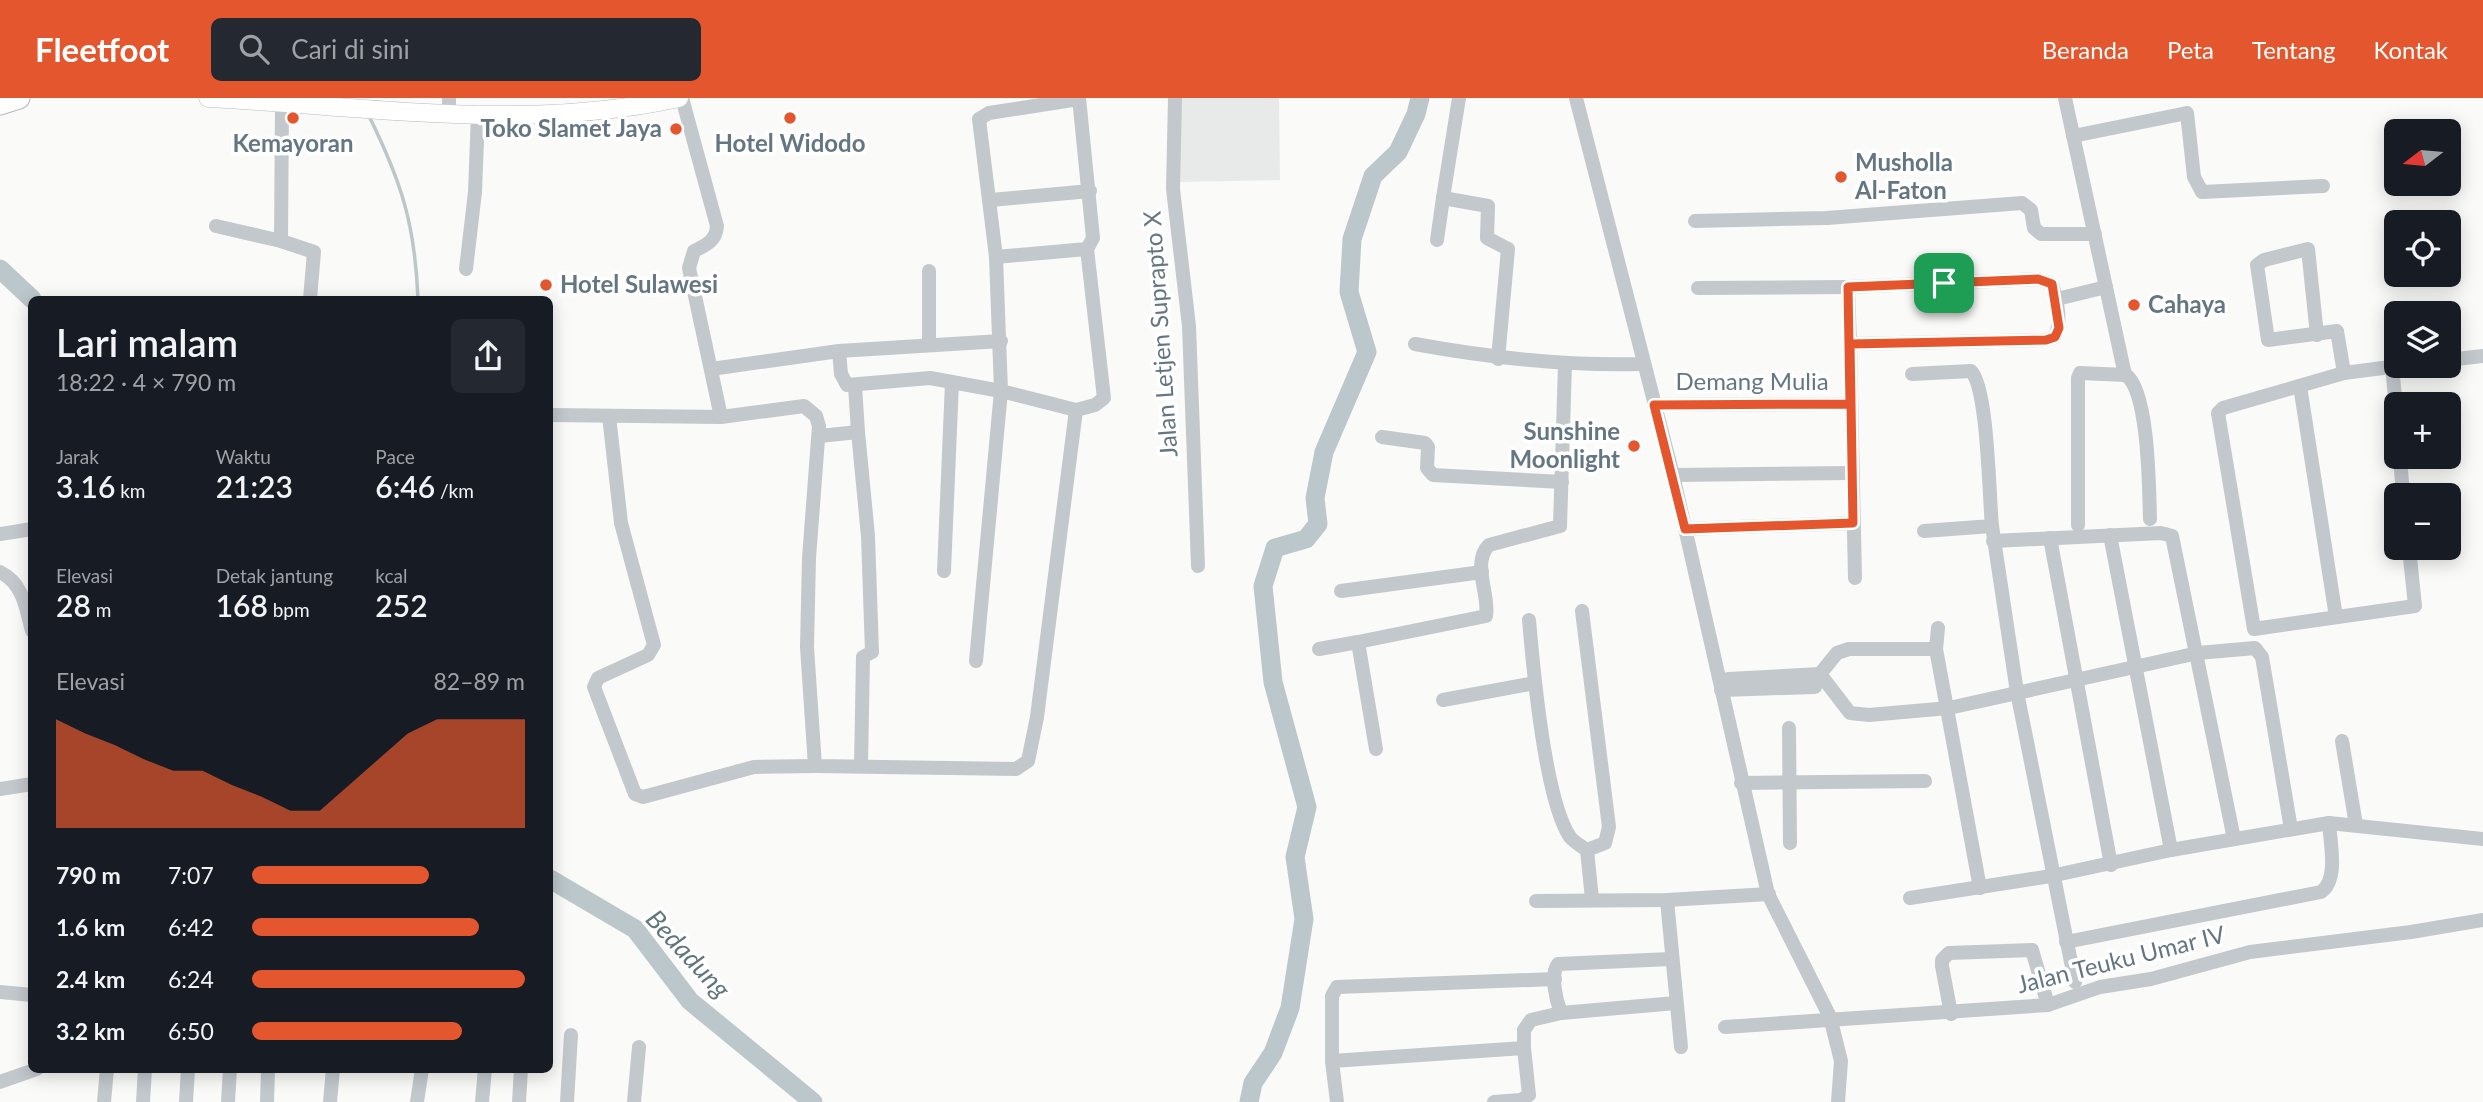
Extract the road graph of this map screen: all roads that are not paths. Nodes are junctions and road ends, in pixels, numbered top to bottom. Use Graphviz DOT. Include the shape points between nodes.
graph roads {
  1 [pos="19,98"];
  2 [pos="208,98"];
  3 [pos="680,98"];
  4 [pos="1079,98"];
  5 [pos="1175,98"];
  6 [pos="1458,98"];
  7 [pos="1576,98"];
  8 [pos="2065,98"];
  9 [pos="282,103"];
  10 [pos="620,103"];
  11 [pos="0,104"];
  12 [pos="449,105"];
  13 [pos="2186,105"];
  14 [pos="478,114"];
  15 [pos="2073,135"];
  16 [pos="2323,186"];
  17 [pos="1090,191"];
  18 [pos="1443,198"];
  19 [pos="991,201"];
  20 [pos="1695,221"];
  21 [pos="216,226"];
  22 [pos="2095,234"];
  23 [pos="1437,240"];
  24 [pos="281,241"];
  25 [pos="1087,249"];
  26 [pos="996,257"];
  27 [pos="466,269"];
  28 [pos="929,271"];
  29 [pos="1848,287"];
  30 [pos="2106,287"];
  31 [pos="1698,288"];
  32 [pos="310,296"];
  33 [pos="2057,299"];
  34 [pos="2317,335"];
  35 [pos="1001,341"];
  36 [pos="929,344"];
  37 [pos="1415,344"];
  38 [pos="1850,344"];
  39 [pos="839,351"];
  40 [pos="2483,356"];
  41 [pos="1498,359"];
  42 [pos="2461,359"];
  43 [pos="1565,364"];
  44 [pos="1642,364"];
  45 [pos="2384,368"];
  46 [pos="711,369"];
  47 [pos="2344,373"];
  48 [pos="1912,374"];
  49 [pos="2124,374"];
  50 [pos="951,382"];
  51 [pos="855,386"];
  52 [pos="2300,386"];
  53 [pos="1001,391"];
  54 [pos="1850,404"];
  55 [pos="1654,405"];
  56 [pos="1076,410"];
  57 [pos="553,415"];
  58 [pos="609,416"];
  59 [pos="721,416"];
  60 [pos="858,432"];
  61 [pos="819,436"];
  62 [pos="1382,437"];
  63 [pos="1852,473"];
  64 [pos="1673,475"];
  65 [pos="1562,482"];
  66 [pos="2150,519"];
  67 [pos="1853,523"];
  68 [pos="2078,525"];
  69 [pos="1685,529"];
  70 [pos="28,530"];
  71 [pos="1924,531"];
  72 [pos="1992,533"];
  73 [pos="0,534"];
  74 [pos="2110,535"];
  75 [pos="2050,538"];
  76 [pos="0,559"];
  77 [pos="2410,560"];
  78 [pos="1198,566"];
  79 [pos="944,570"];
  80 [pos="1482,572"];
  81 [pos="3,575"];
  82 [pos="1855,578"];
  83 [pos="1341,591"];
  84 [pos="1582,611"];
  85 [pos="28,616"];
  86 [pos="2336,617"];
  87 [pos="1529,620"];
  88 [pos="1938,628"];
  89 [pos="1358,642"];
  90 [pos="1319,649"];
  91 [pos="1936,649"];
  92 [pos="2198,653"];
  93 [pos="976,661"];
  94 [pos="2138,668"];
  95 [pos="1818,681"];
  96 [pos="2076,682"];
  97 [pos="1535,683"];
  98 [pos="1724,685"];
  99 [pos="2017,692"];
  100 [pos="1443,700"];
  101 [pos="1949,708"];
  102 [pos="1789,728"];
  103 [pos="2342,741"];
  104 [pos="1376,749"];
  105 [pos="815,766"];
  106 [pos="861,766"];
  107 [pos="1925,781"];
  108 [pos="1790,782"];
  109 [pos="1741,783"];
  110 [pos="28,785"];
  111 [pos="0,789"];
  112 [pos="2329,823"];
  113 [pos="2356,825"];
  114 [pos="2291,829"];
  115 [pos="2234,839"];
  116 [pos="2483,839"];
  117 [pos="1790,843"];
  118 [pos="1587,850"];
  119 [pos="2171,850"];
  120 [pos="2112,865"];
  121 [pos="2051,876"];
  122 [pos="1980,888"];
  123 [pos="1769,894"];
  124 [pos="1910,898"];
  125 [pos="1592,899"];
  126 [pos="1667,900"];
  127 [pos="1536,901"];
  128 [pos="2483,920"];
  129 [pos="2066,942"];
  130 [pos="1671,960"];
  131 [pos="1555,979"];
  132 [pos="2075,982"];
  133 [pos="0,992"];
  134 [pos="28,995"];
  135 [pos="1676,1003"];
  136 [pos="2048,1005"];
  137 [pos="1561,1013"];
  138 [pos="1951,1014"];
  139 [pos="1830,1017"];
  140 [pos="1725,1027"];
  141 [pos="571,1035"];
  142 [pos="1681,1047"];
  143 [pos="639,1048"];
  144 [pos="1524,1048"];
  145 [pos="1332,1061"];
  146 [pos="28,1072"];
  147 [pos="107,1073"];
  148 [pos="145,1073"];
  149 [pos="188,1073"];
  150 [pos="230,1073"];
  151 [pos="268,1073"];
  152 [pos="333,1073"];
  153 [pos="421,1073"];
  154 [pos="485,1073"];
  155 [pos="521,1073"];
  156 [pos="0,1082"];
  157 [pos="104,1102"];
  158 [pos="143,1102"];
  159 [pos="186,1102"];
  160 [pos="228,1102"];
  161 [pos="267,1102"];
  162 [pos="330,1102"];
  163 [pos="417,1102"];
  164 [pos="482,1102"];
  165 [pos="519,1102"];
  166 [pos="567,1102"];
  167 [pos="634,1102"];
  168 [pos="1337,1102"];
  169 [pos="1494,1102"];
  170 [pos="1838,1102"];
  1 -- 11 [label="highway"];
  2 -- 9 [label="main road"];
  3 -- 10 [label="main road"];
  3 -- 46 [label="street" via="718,226 711,242 694,251 689,268"];
  4 -- 17 [label="street"];
  4 -- 19 [label="street" via="983,114 979,119"];
  5 -- 78 [label="street, Jalan Letjen Suprapto X" via="1173,189 1189,326"];
  6 -- 18 [label="street"];
  7 -- 44 [label="street"];
  8 -- 15 [label="street"];
  9 -- 12 [label="main road"];
  9 -- 24 [label="street"];
  10 -- 14 [label="main road" via="528,117"];
  12 -- 14 [label="main road"];
  13 -- 15 [label="street"];
  13 -- 16 [label="street" via="2194,177 2202,192"];
  14 -- 27 [label="street"];
  15 -- 22 [label="street"];
  17 -- 19 [label="street"];
  17 -- 25 [label="street" via="1093,238"];
  18 -- 23 [label="street"];
  18 -- 41 [label="street" via="1488,206 1487,237 1508,249"];
  19 -- 26 [label="street"];
  20 -- 22 [label="street" via="1827,218 2022,203 2031,210 2034,228 2041,234"];
  21 -- 24 [label="street"];
  22 -- 30 [label="street"];
  24 -- 32 [label="street" via="314,252"];
  25 -- 26 [label="street"];
  25 -- 56 [label="street" via="1104,398"];
  26 -- 35 [label="street"];
  28 -- 36 [label="street"];
  29 -- 31 [label="street"];
  29 -- 33 [label="street" via="2038,279 2052,284"];
  29 -- 38 [label="street, Demang Mulia"];
  30 -- 33 [label="street"];
  30 -- 49 [label="street"];
  33 -- 38 [label="street, Demang Mulia" via="2059,328 2055,337 2046,340"];
  34 -- 34 [label="street" via="2268,340 2257,265 2308,249"];
  34 -- 47 [label="street" via="2337,331"];
  35 -- 36 [label="street"];
  35 -- 53 [label="street"];
  36 -- 39 [label="street"];
  37 -- 41 [label="street"];
  38 -- 54 [label="street, Demang Mulia"];
  39 -- 46 [label="street"];
  39 -- 51 [label="street" via="843,381"];
  40 -- 42 [label="street"];
  41 -- 43 [label="street"];
  43 -- 44 [label="street"];
  43 -- 65 [label="street"];
  44 -- 55 [label="street"];
  45 -- 47 [label="street"];
  46 -- 59 [label="street"];
  47 -- 52 [label="street"];
  48 -- 72 [label="street" via="1968,370 1976,376"];
  49 -- 66 [label="street" via="2132,380 2145,423"];
  49 -- 68 [label="street" via="2089,371 2078,377"];
  50 -- 51 [label="street" via="908,378"];
  50 -- 53 [label="street"];
  50 -- 79 [label="street"];
  51 -- 60 [label="street"];
  52 -- 86 [label="street"];
  52 -- 86 [label="street" via="2223,408 2218,419 2254,629"];
  53 -- 56 [label="street"];
  53 -- 93 [label="street"];
  54 -- 55 [label="street, Demang Mulia"];
  54 -- 63 [label="street, Demang Mulia"];
  55 -- 64 [label="street"];
  56 -- 106 [label="street" via="1028,761 1016,769"];
  57 -- 58 [label="street"];
  58 -- 59 [label="street"];
  58 -- 105 [label="street" via="621,523 654,645 648,655 598,678 594,687 635,794 643,797 754,766"];
  59 -- 61 [label="street" via="804,406 816,415"];
  60 -- 61 [label="street"];
  60 -- 106 [label="street" via="872,652 863,657"];
  61 -- 105 [label="street" via="807,647"];
  62 -- 65 [label="street" via="1425,443 1427,468 1433,475"];
  63 -- 64 [label="street"];
  63 -- 67 [label="street, Demang Mulia"];
  64 -- 69 [label="street"];
  65 -- 80 [label="street" via="1560,526 1489,545 1482,555"];
  67 -- 69 [label="street"];
  67 -- 82 [label="street, Demang Mulia"];
  69 -- 98 [label="street"];
  70 -- 73 [label="street"];
  71 -- 72 [label="street"];
  72 -- 75 [label="street"];
  72 -- 99 [label="street"];
  74 -- 75 [label="street"];
  74 -- 92 [label="street" via="2172,536"];
  74 -- 94 [label="street"];
  75 -- 96 [label="street"];
  76 -- 81 [label="street"];
  77 -- 86 [label="street" via="2415,606"];
  80 -- 83 [label="street"];
  80 -- 89 [label="street" via="1486,616"];
  81 -- 85 [label="street" via="15,582"];
  84 -- 118 [label="street" via="1609,827 1605,842"];
  87 -- 97 [label="street"];
  88 -- 91 [label="street"];
  89 -- 90 [label="street"];
  89 -- 104 [label="street"];
  91 -- 95 [label="street" via="1849,649 1837,653"];
  91 -- 101 [label="street"];
  92 -- 94 [label="street"];
  92 -- 114 [label="street" via="2249,648 2260,652"];
  92 -- 115 [label="street"];
  94 -- 96 [label="street"];
  94 -- 119 [label="street"];
  95 -- 98 [label="street"];
  95 -- 101 [label="street" via="1850,713"];
  96 -- 99 [label="street"];
  96 -- 120 [label="street"];
  97 -- 100 [label="street"];
  97 -- 118 [label="street" via="1562,820 1571,838"];
  98 -- 109 [label="street"];
  99 -- 101 [label="street"];
  99 -- 121 [label="street"];
  101 -- 122 [label="street"];
  102 -- 108 [label="street"];
  103 -- 113 [label="street"];
  105 -- 106 [label="street"];
  107 -- 108 [label="street"];
  108 -- 109 [label="street"];
  108 -- 117 [label="street"];
  109 -- 123 [label="street"];
  110 -- 111 [label="street"];
  112 -- 113 [label="street"];
  112 -- 114 [label="street"];
  112 -- 129 [label="street" via="2331,874 2321,892"];
  113 -- 116 [label="street"];
  114 -- 115 [label="street"];
  115 -- 119 [label="street"];
  118 -- 125 [label="street"];
  119 -- 120 [label="street"];
  120 -- 121 [label="street"];
  121 -- 122 [label="street"];
  121 -- 129 [label="street"];
  122 -- 124 [label="street"];
  123 -- 126 [label="street"];
  123 -- 139 [label="street"];
  125 -- 126 [label="street"];
  125 -- 127 [label="street"];
  126 -- 130 [label="street"];
  128 -- 136 [label="street, Jalan Teuku Umar IV" via="2250,951 2151,979 2100,987"];
  129 -- 132 [label="street"];
  130 -- 131 [label="street" via="1559,964"];
  130 -- 135 [label="street"];
  131 -- 137 [label="street"];
  131 -- 145 [label="street" via="1337,987 1332,996"];
  133 -- 134 [label="street"];
  135 -- 137 [label="street"];
  135 -- 142 [label="street"];
  136 -- 138 [label="street, Jalan Teuku Umar IV"];
  136 -- 138 [label="street" via="2032,950 1949,953 1942,966"];
  137 -- 144 [label="street" via="1531,1020 1524,1030"];
  138 -- 139 [label="street, Jalan Teuku Umar IV"];
  139 -- 140 [label="street, Jalan Teuku Umar IV"];
  139 -- 170 [label="street" via="1840,1061"];
  141 -- 166 [label="street"];
  143 -- 167 [label="street"];
  144 -- 145 [label="street"];
  144 -- 169 [label="street" via="1529,1095"];
  145 -- 168 [label="street"];
  146 -- 156 [label="street"];
  147 -- 157 [label="street"];
  148 -- 158 [label="street"];
  149 -- 159 [label="street"];
  150 -- 160 [label="street"];
  151 -- 161 [label="street"];
  152 -- 162 [label="street"];
  153 -- 163 [label="street"];
  154 -- 164 [label="street"];
  155 -- 165 [label="street"];
}
